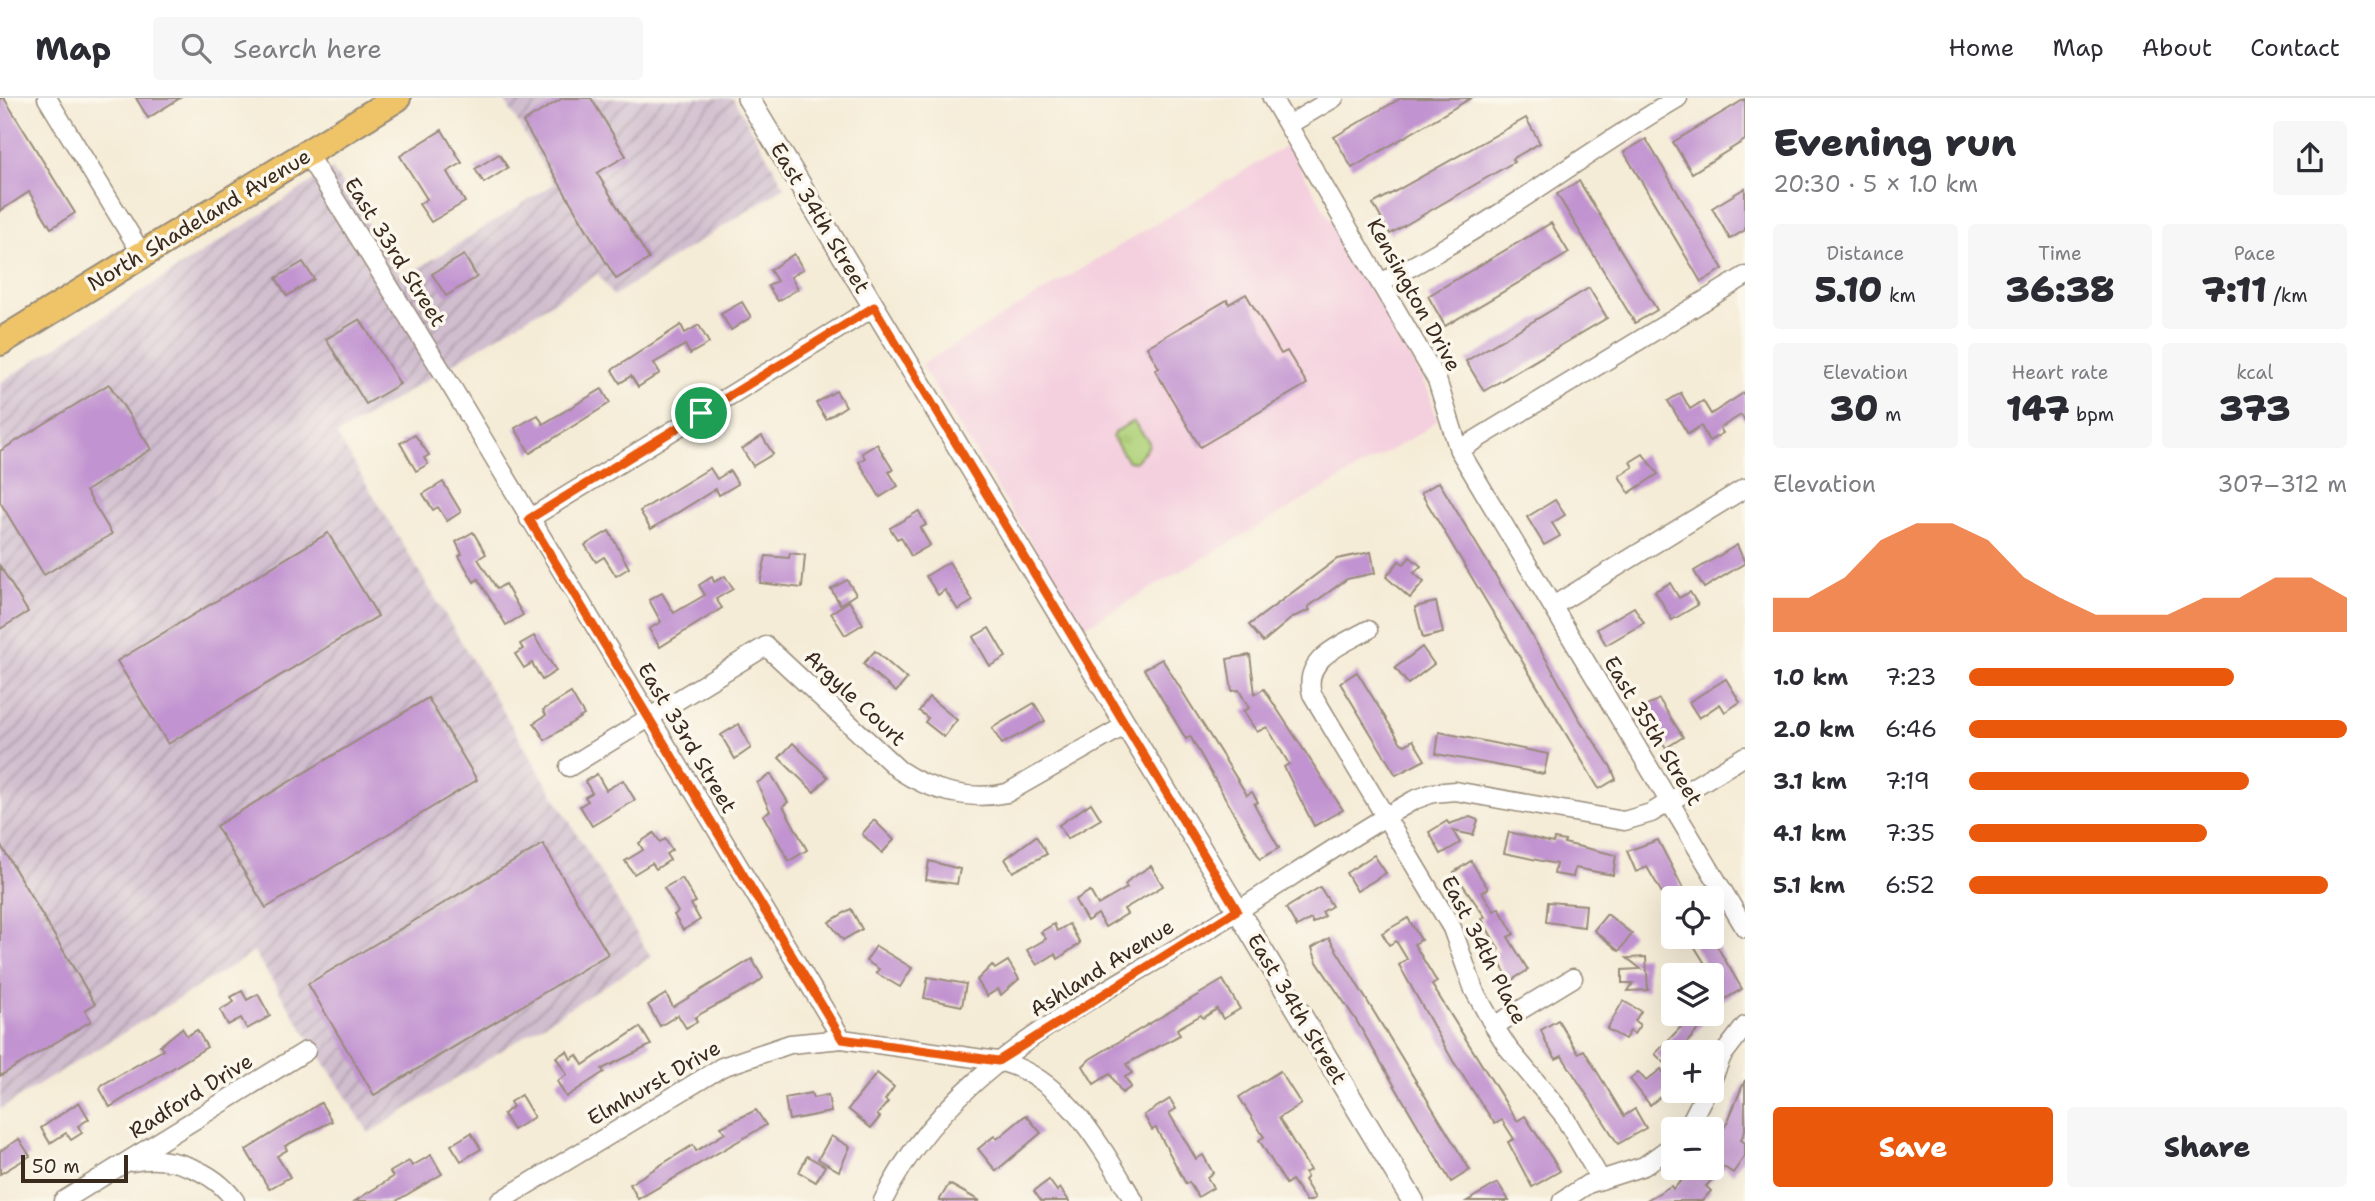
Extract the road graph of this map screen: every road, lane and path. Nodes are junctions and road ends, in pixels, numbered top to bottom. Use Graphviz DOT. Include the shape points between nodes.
graph roads {
  1 [pos="47,98"];
  2 [pos="397,98"];
  3 [pos="748,98"];
  4 [pos="1272,98"];
  5 [pos="1334,98"];
  6 [pos="1678,98"];
  7 [pos="1288,125"];
  8 [pos="307,154"];
  9 [pos="142,254"];
  10 [pos="1745,276"];
  11 [pos="1382,282"];
  12 [pos="874,307"];
  13 [pos="0,342"];
  14 [pos="1459,450"];
  15 [pos="1745,488"];
  16 [pos="529,519"];
  17 [pos="1522,556"];
  18 [pos="1553,606"];
  19 [pos="1368,630"];
  20 [pos="648,718"];
  21 [pos="1126,725"];
  22 [pos="1745,756"];
  23 [pos="569,767"];
  24 [pos="1669,802"];
  25 [pos="1385,817"];
  26 [pos="1237,910"];
  27 [pos="1745,928"];
  28 [pos="1573,978"];
  29 [pos="1494,1026"];
  30 [pos="1745,1026"];
  31 [pos="842,1039"];
  32 [pos="306,1051"];
  33 [pos="1724,1053"];
  34 [pos="998,1061"];
  35 [pos="1661,1153"];
  36 [pos="125,1163"];
  37 [pos="1601,1180"];
  38 [pos="63,1201"];
  39 [pos="235,1201"];
  40 [pos="500,1201"];
  41 [pos="883,1201"];
  42 [pos="1134,1201"];
  43 [pos="1413,1201"];
  44 [pos="1562,1201"];
  1 -- 9 [label="street"];
  2 -- 8 [label="main road, North Shadeland Avenue"];
  3 -- 12 [label="street, East 34th Street"];
  4 -- 7 [label="street, Kensington Drive"];
  5 -- 7 [label="street"];
  6 -- 11 [label="street" via="1592,150 1538,190"];
  7 -- 11 [label="street, Kensington Drive"];
  8 -- 9 [label="main road, North Shadeland Avenue"];
  8 -- 16 [label="street, East 33rd Street"];
  9 -- 13 [label="main road, North Shadeland Avenue"];
  10 -- 14 [label="street"];
  11 -- 14 [label="street, Kensington Drive" via="1437,380"];
  12 -- 16 [label="street"];
  12 -- 21 [label="street, East 34th Street"];
  14 -- 17 [label="street, Kensington Drive"];
  15 -- 18 [label="street"];
  16 -- 20 [label="street, East 33rd Street"];
  17 -- 18 [label="street, East 35th Street"];
  18 -- 24 [label="street, East 35th Street"];
  19 -- 25 [label="street, East 34th Place" via="1314,665 1310,684"];
  20 -- 21 [label="street, Argyle Court" via="766,646 899,770 915,782 943,791 1007,793"];
  20 -- 23 [label="street, Argyle Court"];
  20 -- 31 [label="street, East 33rd Street"];
  21 -- 26 [label="street, East 34th Street"];
  22 -- 24 [label="street, Ashland Avenue"];
  24 -- 25 [label="street, Ashland Avenue" via="1640,818 1613,821 1439,792 1419,797"];
  24 -- 27 [label="street, East 35th Street"];
  25 -- 26 [label="street, Ashland Avenue"];
  25 -- 29 [label="street, East 34th Place" via="1452,928"];
  26 -- 34 [label="street, Ashland Avenue"];
  26 -- 43 [label="street, East 34th Street"];
  28 -- 29 [label="street"];
  29 -- 37 [label="street, East 34th Place" via="1562,1113"];
  30 -- 33 [label="street"];
  31 -- 34 [label="street"];
  31 -- 40 [label="street, Elmhurst Drive" via="790,1044 722,1067"];
  32 -- 36 [label="street, Radford Drive"];
  34 -- 41 [label="street, Ashland Avenue" via="935,1120"];
  34 -- 42 [label="street" via="1021,1068 1062,1100 1089,1129"];
  35 -- 37 [label="street" via="1644,1166"];
  36 -- 38 [label="street, Radford Drive"];
  36 -- 39 [label="street" via="177,1163 208,1176"];
  37 -- 44 [label="street"];
}
